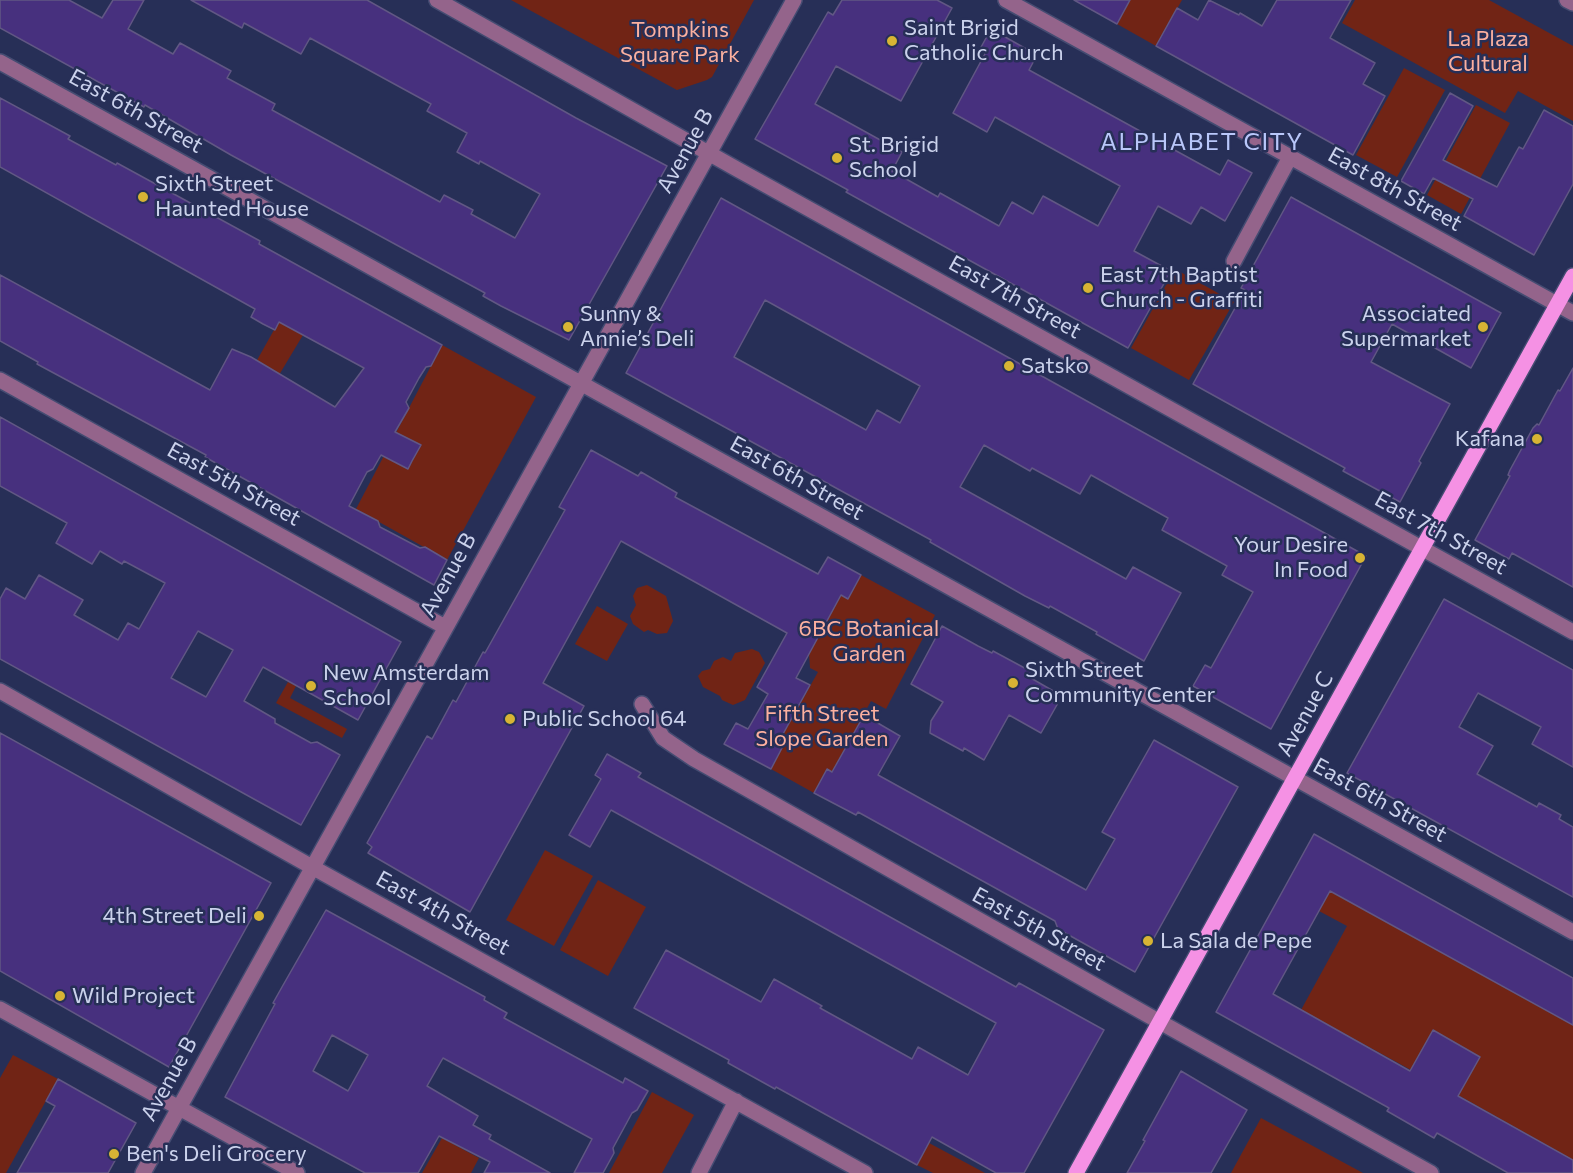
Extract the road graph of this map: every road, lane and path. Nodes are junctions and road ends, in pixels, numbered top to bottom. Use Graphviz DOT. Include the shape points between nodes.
graph roads {
  1 [pos="437,0"];
  2 [pos="794,0"];
  3 [pos="1006,0"];
  4 [pos="1567,0"];
  5 [pos="1573,3"];
  6 [pos="0,62"];
  7 [pos="709,153"];
  8 [pos="1290,157"];
  9 [pos="1234,261"];
  10 [pos="1573,276"];
  11 [pos="1557,304"];
  12 [pos="1573,313"];
  13 [pos="0,380"];
  14 [pos="580,383"];
  15 [pos="1422,548"];
  16 [pos="445,627"];
  17 [pos="1573,632"];
  18 [pos="0,691"];
  19 [pos="642,704"];
  20 [pos="1295,778"];
  21 [pos="312,867"];
  22 [pos="1573,932"];
  23 [pos="0,1009"];
  24 [pos="1160,1022"];
  25 [pos="736,1101"];
  26 [pos="179,1108"];
  27 [pos="143,1173"];
  28 [pos="297,1173"];
  29 [pos="699,1173"];
  30 [pos="865,1173"];
  31 [pos="1076,1173"];
  32 [pos="1431,1173"];
  1 -- 7 [label="street, East 7th Street"];
  2 -- 7 [label="street, Avenue B"];
  3 -- 8 [label="street, East 8th Street"];
  4 -- 5 [label="street"];
  6 -- 14 [label="street, East 6th Street"];
  7 -- 14 [label="street, Avenue B"];
  7 -- 15 [label="street, East 7th Street"];
  8 -- 9 [label="street"];
  8 -- 11 [label="street, East 8th Street"];
  10 -- 11 [label="main road, Avenue C"];
  11 -- 12 [label="street, East 8th Street"];
  11 -- 15 [label="main road, Avenue C"];
  13 -- 16 [label="street, East 5th Street"];
  14 -- 16 [label="street, Avenue B"];
  14 -- 20 [label="street, East 6th Street"];
  15 -- 17 [label="street, East 7th Street"];
  15 -- 20 [label="main road, Avenue C"];
  16 -- 21 [label="street, Avenue B"];
  18 -- 21 [label="street, East 4th Street"];
  19 -- 24 [label="street, East 5th Street" via="663,738 694,759"];
  20 -- 22 [label="street, East 6th Street"];
  20 -- 24 [label="main road, Avenue C"];
  21 -- 25 [label="street, East 4th Street"];
  21 -- 26 [label="street, Avenue B"];
  23 -- 26 [label="street"];
  24 -- 31 [label="main road, Avenue C"];
  24 -- 32 [label="street, East 5th Street"];
  25 -- 29 [label="street"];
  25 -- 30 [label="street, East 4th Street"];
  26 -- 27 [label="street, Avenue B"];
  26 -- 28 [label="street"];
}
